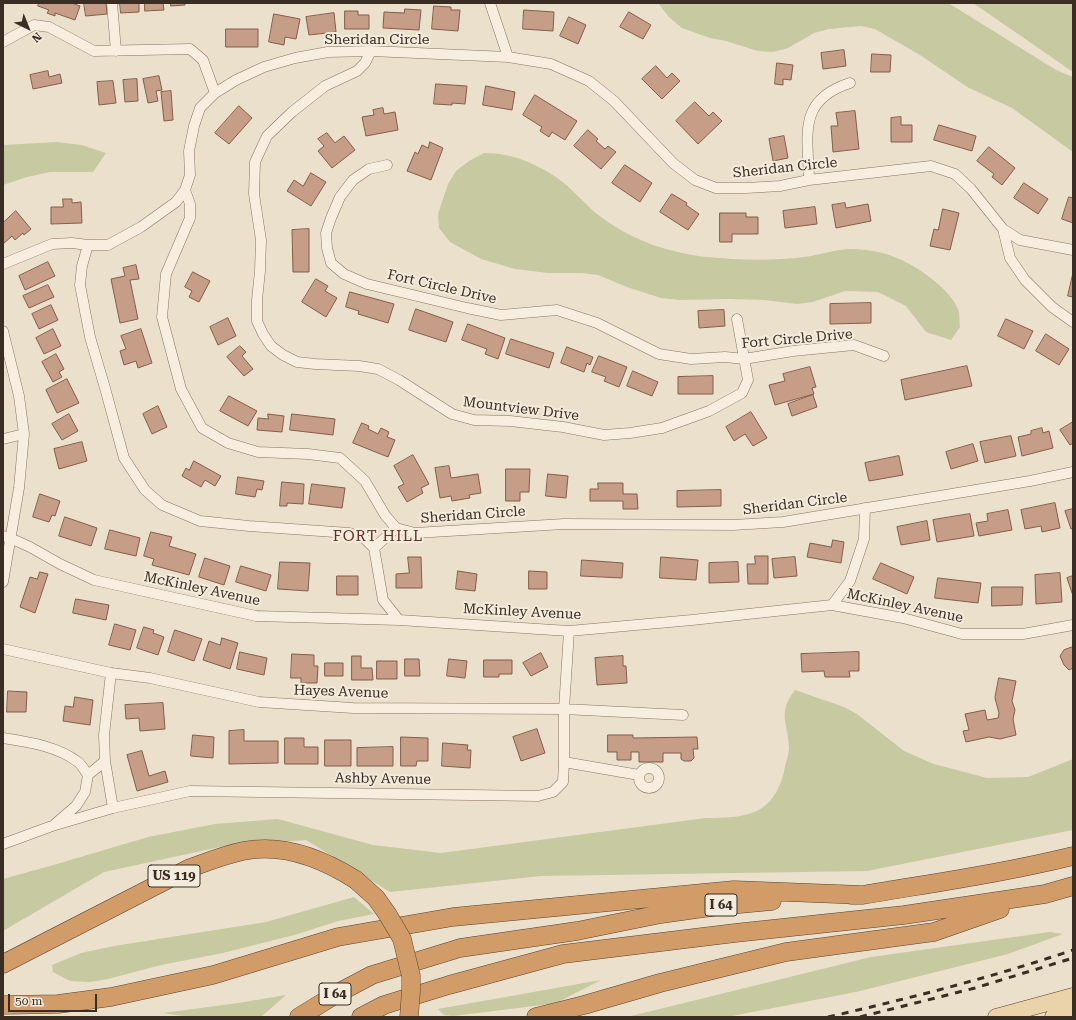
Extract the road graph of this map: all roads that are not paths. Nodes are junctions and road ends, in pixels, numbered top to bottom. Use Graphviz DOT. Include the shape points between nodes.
graph roads {
  1 [pos="112,3"];
  2 [pos="490,3"];
  3 [pos="3,42"];
  4 [pos="116,51"];
  5 [pos="371,51"];
  6 [pos="508,57"];
  7 [pos="850,83"];
  8 [pos="215,93"];
  9 [pos="387,164"];
  10 [pos="809,180"];
  11 [pos="185,190"];
  12 [pos="1003,230"];
  13 [pos="88,245"];
  14 [pos="1073,250"];
  15 [pos="3,264"];
  16 [pos="737,319"];
  17 [pos="1073,322"];
  18 [pos="3,331"];
  19 [pos="884,356"];
  20 [pos="744,359"];
  21 [pos="24,434"];
  22 [pos="3,439"];
  23 [pos="1073,472"];
  24 [pos="865,508"];
  25 [pos="396,528"];
  26 [pos="7,537"];
  27 [pos="374,548"];
  28 [pos="3,582"];
  29 [pos="832,605"];
  30 [pos="399,620"];
  31 [pos="1073,625"];
  32 [pos="569,631"];
  33 [pos="3,649"];
  34 [pos="111,672"];
  35 [pos="564,709"];
  36 [pos="683,715"];
  37 [pos="3,738"];
  38 [pos="105,761"];
  39 [pos="564,762"];
  40 [pos="88,775"];
  41 [pos="639,775"];
  42 [pos="113,808"];
  43 [pos="52,826"];
  44 [pos="3,844"];
  45 [pos="1073,856"];
  46 [pos="1073,886"];
  47 [pos="1045,894"];
  48 [pos="863,895"];
  49 [pos="3,964"];
  50 [pos="1073,996"];
  51 [pos="3,1005"];
  52 [pos="1073,1012"];
  53 [pos="299,1017"];
  54 [pos="361,1017"];
  55 [pos="409,1017"];
  56 [pos="536,1017"];
  57 [pos="996,1017"];
  58 [pos="1053,1017"];
  1 -- 4 [label="street"];
  2 -- 6 [label="street"];
  3 -- 4 [label="street" via="34,25 49,27 94,51"];
  4 -- 8 [label="street" via="190,48 203,60"];
  5 -- 6 [label="street, Sheridan Circle"];
  5 -- 8 [label="street, Sheridan Circle" via="328,52 295,58 264,67"];
  5 -- 20 [label="street, Mountview Drive" via="357,72 325,86 292,112 267,136 255,162 254,194 261,240 257,321 271,346 297,362 378,369 452,414 474,420 563,427 604,435 662,428 709,411 742,393 748,380"];
  6 -- 10 [label="street, Sheridan Circle" via="551,64 589,80 614,101 673,163 695,180 716,188 746,188 780,186"];
  7 -- 10 [label="street" via="837,87 822,97 811,111 808,128"];
  8 -- 11 [label="street, Sheridan Circle" via="200,108 198,114 189,151 190,175"];
  9 -- 20 [label="street, Fort Circle Drive" via="368,169 353,180 340,197 330,218 326,233 327,248 331,263 344,274 367,284 501,315 557,310 597,323 659,354 691,359"];
  10 -- 12 [label="street, Sheridan Circle" via="931,166 955,174 971,189"];
  11 -- 13 [label="street" via="176,202 141,227 108,245"];
  11 -- 25 [label="street, Sheridan Circle" via="190,204 190,218 166,274 162,317 181,389 202,428 228,443 258,452 340,458 365,480 385,515"];
  12 -- 14 [label="street" via="1020,240"];
  12 -- 17 [label="street, Sheridan Circle" via="1010,258 1025,280 1052,307"];
  13 -- 15 [label="street" via="52,244"];
  13 -- 27 [label="street" via="80,285 90,337 124,458 145,490 162,505 200,521 349,533 363,537"];
  16 -- 20 [label="street, Mountview Drive"];
  18 -- 21 [label="street" via="19,396"];
  19 -- 20 [label="street, Fort Circle Drive" via="854,345"];
  21 -- 22 [label="street"];
  21 -- 26 [label="street" via="19,488"];
  23 -- 24 [label="street, Sheridan Circle"];
  24 -- 25 [label="street, Sheridan Circle" via="783,522 733,525 564,524 415,533"];
  24 -- 29 [label="street" via="864,539 850,582"];
  25 -- 27 [label="street"];
  26 -- 28 [label="street"];
  26 -- 30 [label="street, McKinley Avenue" via="94,580 256,616"];
  27 -- 30 [label="street" via="383,600"];
  29 -- 31 [label="street, McKinley Avenue" via="903,618 962,634 1024,634"];
  29 -- 32 [label="street, McKinley Avenue"];
  30 -- 32 [label="street, McKinley Avenue"];
  32 -- 35 [label="street, Ashby Avenue"];
  33 -- 34 [label="street, Hayes Avenue"];
  34 -- 35 [label="street, Hayes Avenue" via="259,702 353,708"];
  34 -- 38 [label="street" via="104,735"];
  35 -- 36 [label="street, Hayes Avenue"];
  35 -- 39 [label="street, Ashby Avenue"];
  37 -- 40 [label="street" via="35,743 59,751 79,763"];
  38 -- 40 [label="street"];
  38 -- 42 [label="street"];
  39 -- 41 [label="street"];
  39 -- 42 [label="street, Ashby Avenue" via="563,782 553,792 538,796 190,791"];
  40 -- 43 [label="street, Ashby Avenue" via="85,792 76,806"];
  42 -- 43 [label="street, Ashby Avenue"];
  43 -- 44 [label="street, Ashby Avenue"];
  45 -- 48 [label="highway, I 64"];
  46 -- 47 [label="highway, I 64"];
  47 -- 54 [label="highway, I 64" via="904,915 563,954 384,1005"];
  47 -- 56 [label="highway" via="934,932 786,952"];
  48 -- 51 [label="highway" via="734,890 453,917 338,937 213,975 111,996 58,1004"];
  48 -- 53 [label="highway, I 64" via="718,906 661,914 577,931 460,948 372,975"];
  49 -- 55 [label="highway, US 119, bridge" via="190,868 244,851 267,849 308,856 329,865 356,880 376,898 402,939 411,976"];
  50 -- 57 [label="main road"];
  52 -- 58 [label="main road"];
}
